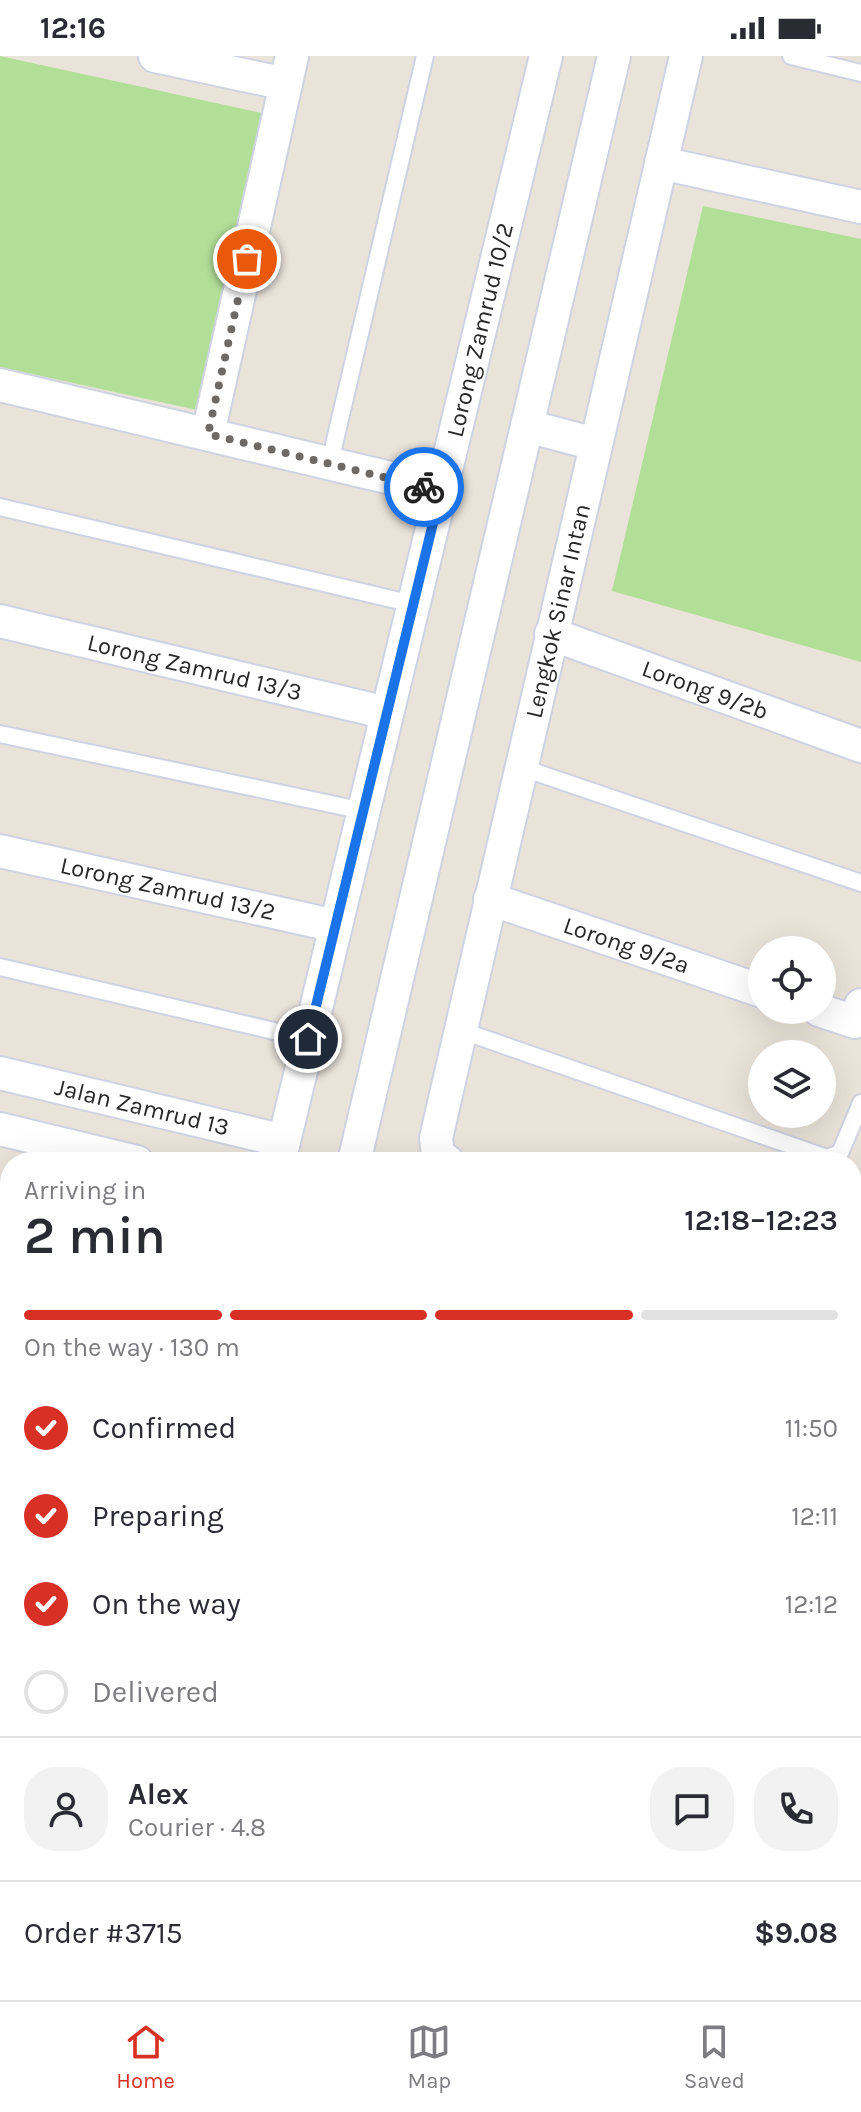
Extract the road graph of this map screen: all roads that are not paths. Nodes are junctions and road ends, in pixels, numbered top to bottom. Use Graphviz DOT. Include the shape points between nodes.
graph roads {
  1 [pos="155,56"];
  2 [pos="425,56"];
  3 [pos="546,56"];
  4 [pos="614,56"];
  5 [pos="686,56"];
  6 [pos="791,56"];
  7 [pos="289,70"];
  8 [pos="861,73"];
  9 [pos="661,163"];
  10 [pos="861,207"];
  11 [pos="0,385"];
  12 [pos="527,426"];
  13 [pos="208,434"];
  14 [pos="595,444"];
  15 [pos="329,466"];
  16 [pos="441,490"];
  17 [pos="0,507"];
  18 [pos="413,604"];
  19 [pos="0,621"];
  20 [pos="551,634"];
  21 [pos="387,713"];
  22 [pos="0,734"];
  23 [pos="861,746"];
  24 [pos="520,767"];
  25 [pos="364,811"];
  26 [pos="0,851"];
  27 [pos="861,883"];
  28 [pos="490,899"];
  29 [pos="336,926"];
  30 [pos="0,967"];
  31 [pos="748,986"];
  32 [pos="836,1013"];
  33 [pos="859,1018"];
  34 [pos="460,1030"];
  35 [pos="308,1039"];
  36 [pos="0,1073"];
  37 [pos="861,1103"];
  38 [pos="0,1129"];
  39 [pos="281,1151"];
  40 [pos="95,1152"];
  41 [pos="356,1152"];
  42 [pos="438,1152"];
  43 [pos="810,1152"];
  44 [pos="840,1152"];
  1 -- 7 [label="street"];
  2 -- 15 [label="lane"];
  3 -- 16 [label="street, Lorong Zamrud 10/2"];
  4 -- 12 [label="street"];
  5 -- 9 [label="street, Lengkok Sinar Intan"];
  6 -- 8 [label="lane"];
  7 -- 13 [label="street"];
  9 -- 10 [label="street"];
  9 -- 14 [label="street, Lengkok Sinar Intan"];
  11 -- 13 [label="street"];
  12 -- 14 [label="street"];
  12 -- 41 [label="street"];
  13 -- 15 [label="street"];
  14 -- 20 [label="street, Lengkok Sinar Intan"];
  15 -- 16 [label="street"];
  16 -- 18 [label="street, Lorong Zamrud 10/2"];
  17 -- 18 [label="lane"];
  18 -- 21 [label="street, Lorong Zamrud 10/2"];
  19 -- 21 [label="street, Lorong Zamrud 13/3"];
  20 -- 23 [label="street, Lorong 9/2b"];
  20 -- 24 [label="street, Lengkok Sinar Intan"];
  21 -- 25 [label="street, Lorong Zamrud 10/2"];
  22 -- 25 [label="lane"];
  24 -- 27 [label="lane"];
  24 -- 28 [label="street, Lengkok Sinar Intan"];
  25 -- 29 [label="street, Lorong Zamrud 10/2"];
  26 -- 29 [label="street, Lorong Zamrud 13/2"];
  28 -- 31 [label="street, Lorong 9/2a"];
  28 -- 34 [label="street, Lengkok Sinar Intan"];
  29 -- 35 [label="street, Lorong Zamrud 10/2"];
  30 -- 35 [label="lane"];
  32 -- 33 [label="street"];
  34 -- 42 [label="street, Lengkok Sinar Intan" via="436,1138"];
  34 -- 43 [label="lane"];
  35 -- 39 [label="street, Lorong Zamrud 10/2"];
  36 -- 39 [label="street, Jalan Zamrud 13"];
  37 -- 44 [label="lane"];
  38 -- 40 [label="street"];
}
